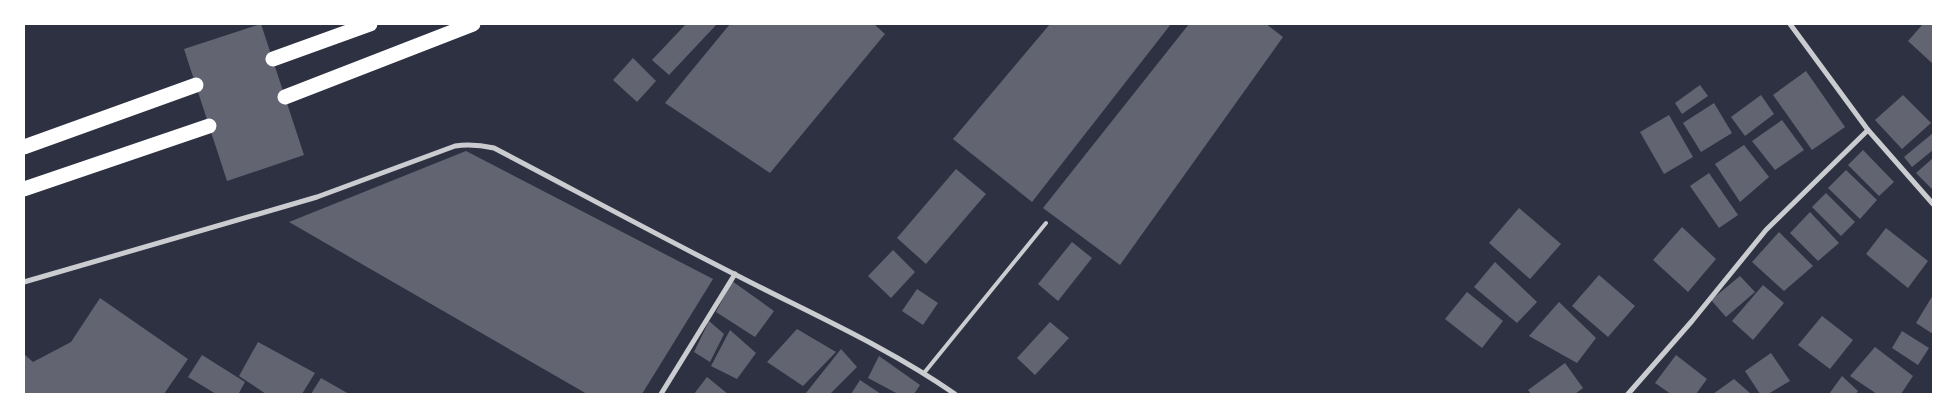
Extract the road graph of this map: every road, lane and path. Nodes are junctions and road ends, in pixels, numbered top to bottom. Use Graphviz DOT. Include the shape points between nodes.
graph roads {
  1 [pos="370,24"];
  2 [pos="472,24"];
  3 [pos="1790,24"];
  4 [pos="273,59"];
  5 [pos="196,85"];
  6 [pos="285,96"];
  7 [pos="209,126"];
  8 [pos="1868,130"];
  9 [pos="24,147"];
  10 [pos="24,189"];
  11 [pos="1933,204"];
  12 [pos="1046,224"];
  13 [pos="735,274"];
  14 [pos="24,282"];
  15 [pos="924,373"];
  16 [pos="662,394"];
  17 [pos="955,394"];
  18 [pos="1628,394"];
  1 -- 4 [label="highway"];
  2 -- 6 [label="highway"];
  3 -- 8 [label="street"];
  5 -- 9 [label="highway"];
  7 -- 10 [label="highway"];
  8 -- 11 [label="street"];
  8 -- 18 [label="street" via="1766,230"];
  12 -- 15 [label="lane"];
  13 -- 14 [label="street" via="494,148 468,144 446,149 317,197"];
  13 -- 15 [label="street"];
  13 -- 16 [label="street"];
  15 -- 17 [label="street"];
}
